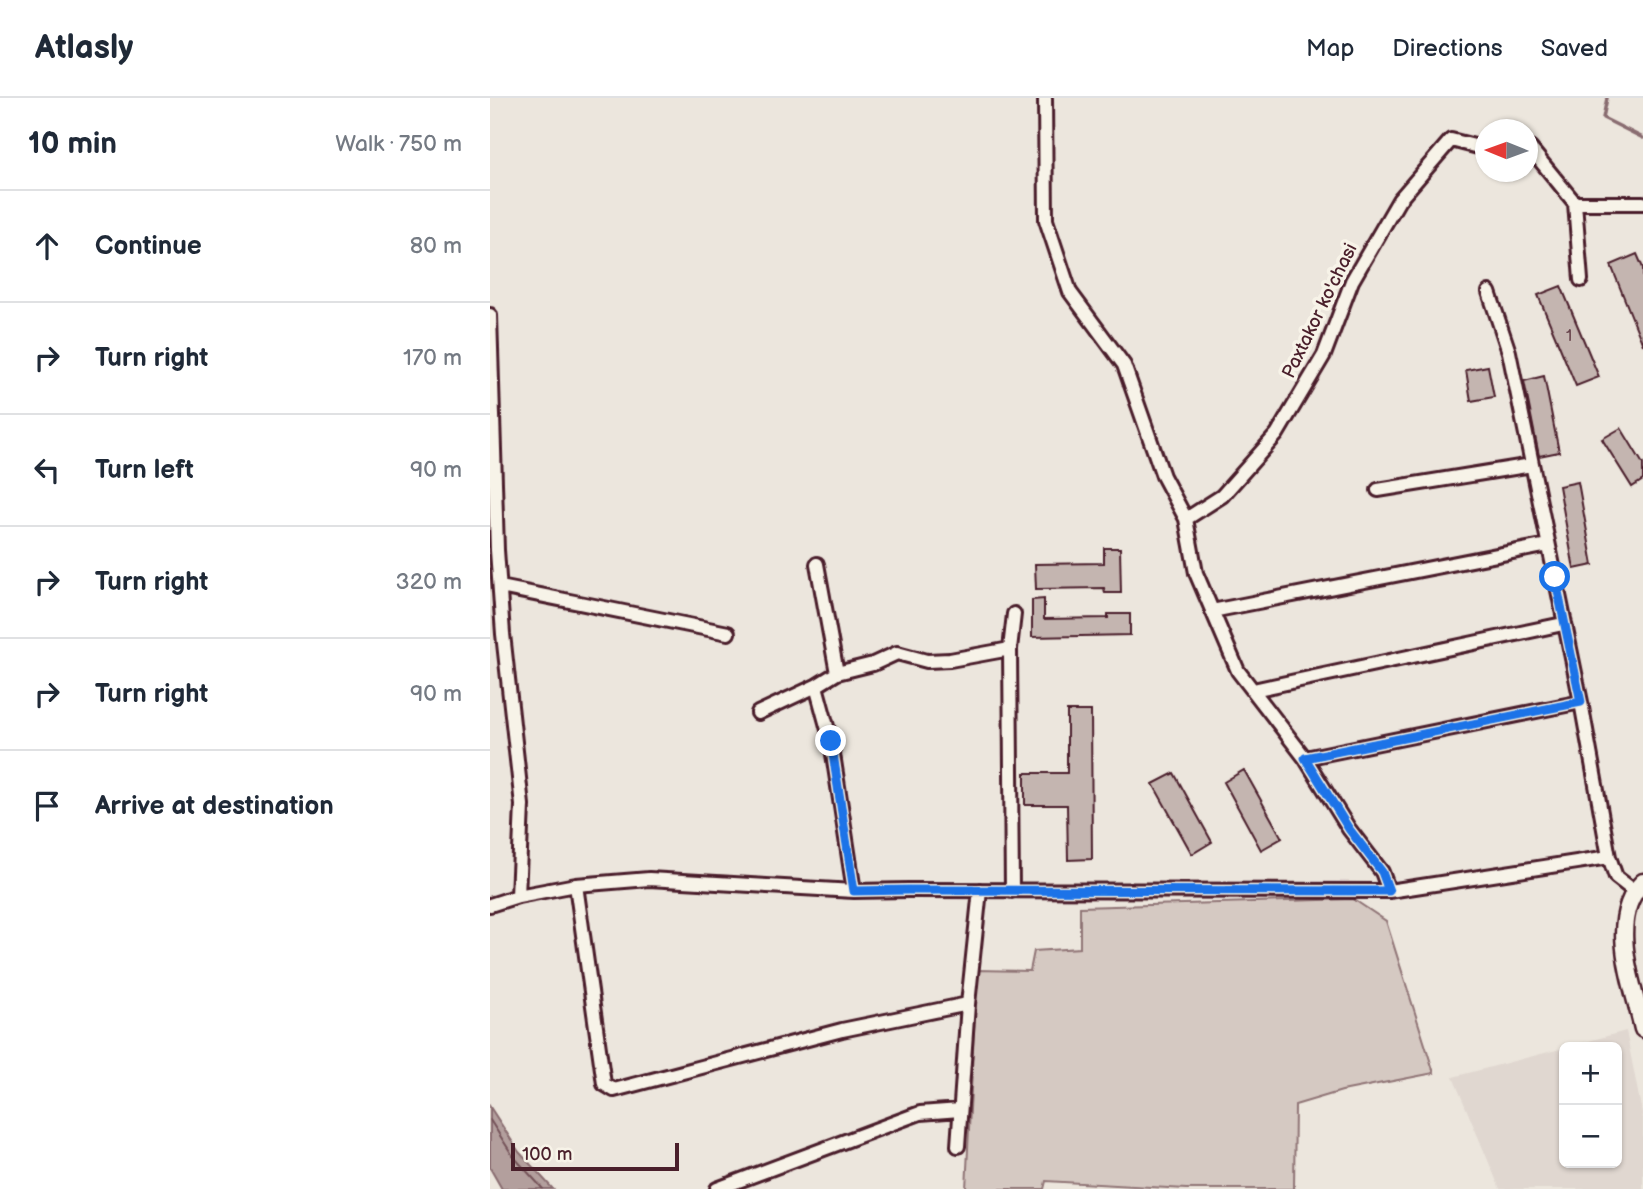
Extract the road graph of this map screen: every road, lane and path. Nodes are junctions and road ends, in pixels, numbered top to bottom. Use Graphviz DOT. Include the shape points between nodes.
graph roads {
  1 [pos="1045,98"];
  2 [pos="1475,146"];
  3 [pos="1538,158"];
  4 [pos="1575,203"];
  5 [pos="1643,203"];
  6 [pos="1581,280"];
  7 [pos="1489,292"];
  8 [pos="490,315"];
  9 [pos="1532,465"];
  10 [pos="1378,490"];
  11 [pos="1186,519"];
  12 [pos="1548,545"];
  13 [pos="817,564"];
  14 [pos="500,587"];
  15 [pos="1212,611"];
  16 [pos="1014,614"];
  17 [pos="1563,624"];
  18 [pos="728,633"];
  19 [pos="1010,649"];
  20 [pos="837,673"];
  21 [pos="816,686"];
  22 [pos="1253,690"];
  23 [pos="1581,702"];
  24 [pos="758,713"];
  25 [pos="1305,758"];
  26 [pos="1609,857"];
  27 [pos="576,885"];
  28 [pos="1638,887"];
  29 [pos="980,890"];
  30 [pos="854,891"];
  31 [pos="1012,891"];
  32 [pos="1389,891"];
  33 [pos="518,896"];
  34 [pos="490,905"];
  35 [pos="968,1004"];
  36 [pos="1643,1029"];
  37 [pos="960,1110"];
  38 [pos="958,1146"];
  39 [pos="717,1189"];
  1 -- 11 [label="street" via="1046,220 1070,292 1124,365 1163,476"];
  2 -- 11 [label="street, Paxtakor ko'chasi" via="1451,140 1399,200 1352,281 1324,355 1277,434 1222,496"];
  3 -- 4 [label="street"];
  4 -- 5 [label="street"];
  4 -- 6 [label="street"];
  7 -- 9 [label="street" via="1509,352"];
  8 -- 14 [label="street"];
  9 -- 10 [label="street"];
  9 -- 12 [label="street"];
  11 -- 15 [label="street" via="1196,573"];
  12 -- 15 [label="street"];
  12 -- 17 [label="street"];
  13 -- 20 [label="street"];
  14 -- 18 [label="street"];
  14 -- 33 [label="street" via="522,805"];
  15 -- 22 [label="street" via="1238,671"];
  16 -- 19 [label="street"];
  17 -- 22 [label="street"];
  17 -- 23 [label="street"];
  19 -- 20 [label="street" via="927,661 897,653"];
  19 -- 31 [label="street"];
  20 -- 21 [label="street"];
  21 -- 24 [label="street"];
  21 -- 30 [label="street" via="831,741"];
  22 -- 25 [label="street"];
  23 -- 25 [label="street"];
  23 -- 26 [label="street"];
  25 -- 32 [label="street" via="1382,872"];
  26 -- 28 [label="street" via="1616,877"];
  26 -- 32 [label="street"];
  27 -- 30 [label="street" via="649,879"];
  27 -- 33 [label="street"];
  27 -- 35 [label="street" via="604,1084 614,1090 842,1030"];
  28 -- 36 [label="main road" via="1623,918"];
  29 -- 30 [label="street"];
  29 -- 31 [label="street"];
  29 -- 35 [label="street"];
  31 -- 32 [label="street"];
  33 -- 34 [label="street"];
  35 -- 37 [label="street"];
  37 -- 38 [label="street"];
  37 -- 39 [label="street" via="920,1113"];
}
